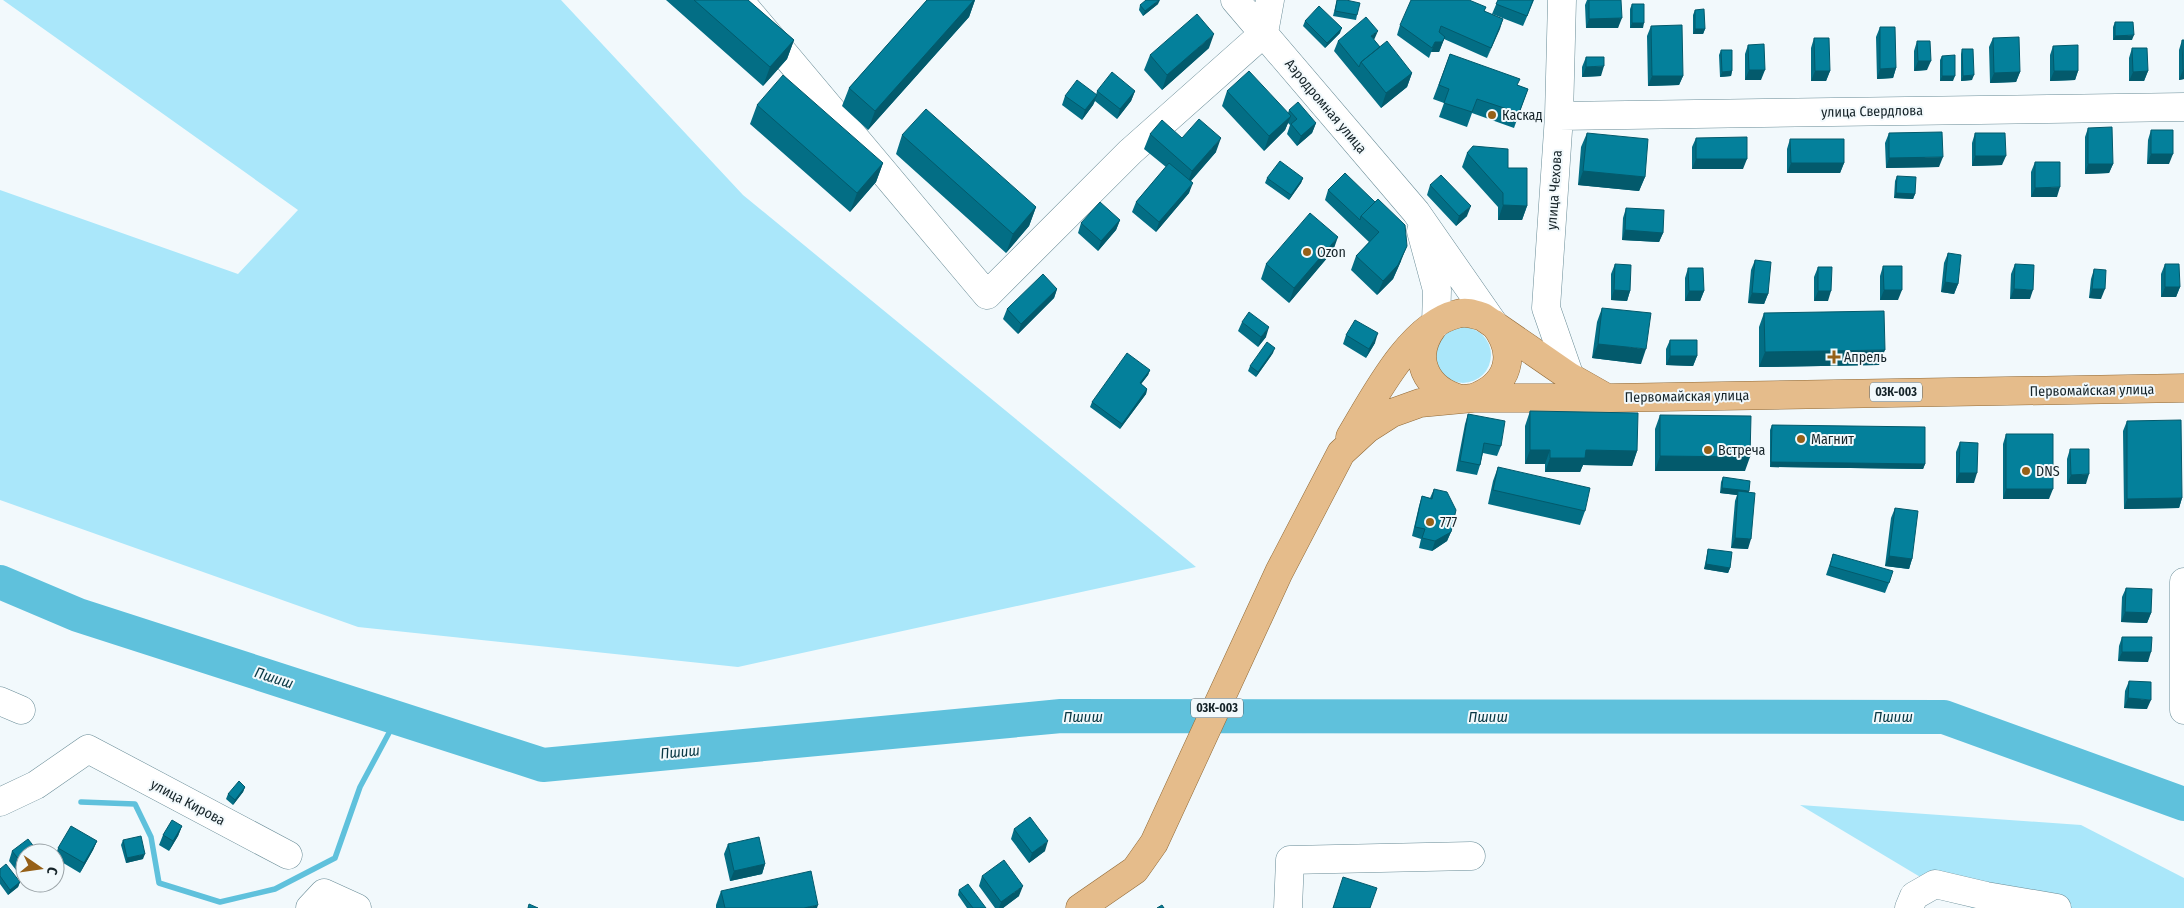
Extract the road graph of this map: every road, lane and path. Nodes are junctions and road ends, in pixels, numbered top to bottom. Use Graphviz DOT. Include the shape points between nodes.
graph roads {
  1 [pos="739,0"];
  2 [pos="1235,0"];
  3 [pos="1270,0"];
  4 [pos="1562,0"];
  5 [pos="1264,32"];
  6 [pos="2184,107"];
  7 [pos="1559,116"];
  8 [pos="1416,212"];
  9 [pos="1436,324"];
  10 [pos="1494,324"];
  11 [pos="1570,377"];
  12 [pos="2184,388"];
  13 [pos="1467,398"];
  14 [pos="1608,398"];
  15 [pos="1341,453"];
  16 [pos="2184,582"];
  17 [pos="2184,710"];
  18 [pos="0,802"];
  19 [pos="288,855"];
  20 [pos="1471,856"];
  21 [pos="317,900"];
  22 [pos="357,908"];
  23 [pos="1080,908"];
  24 [pos="1288,908"];
  25 [pos="1909,908"];
  26 [pos="2056,908"];
  1 -- 5 [label="street" via="987,295 1130,152"];
  2 -- 5 [label="street, Аэродромная улица"];
  3 -- 5 [label="street"];
  4 -- 7 [label="street, улица Чехова"];
  5 -- 8 [label="street, Аэродромная улица"];
  6 -- 7 [label="street, улица Свердлова"];
  7 -- 11 [label="street, улица Чехова" via="1546,308"];
  8 -- 9 [label="street, Аэродромная улица" via="1437,290"];
  8 -- 10 [label="street, Аэродромная улица"];
  9 -- 10 [label="main road, 03К-003" via="1458,313 1471,313"];
  9 -- 13 [label="main road" via="1423,349 1425,370 1436,388 1447,395"];
  9 -- 15 [label="main road, 03К-003" via="1394,364"];
  10 -- 11 [label="main road, 03К-003"];
  10 -- 13 [label="main road" via="1507,347 1508,361 1504,374 1486,394"];
  11 -- 14 [label="main road, 03К-003"];
  12 -- 14 [label="main road, Первомайская улица / 03К-003"];
  13 -- 14 [label="main road, Первомайская улица / 03К-003"];
  13 -- 15 [label="main road, Первомайская улица / 03К-003" via="1420,403 1392,413 1367,429"];
  15 -- 23 [label="main road, Первомайская улица / 03К-003" via="1279,572 1154,843 1135,870"];
  16 -- 17 [label="street"];
  18 -- 19 [label="street, улица Кирова" via="36,785 88,749"];
  20 -- 24 [label="street" via="1290,860"];
  21 -- 22 [label="street"];
  25 -- 26 [label="street" via="1914,896 1935,884"];
}
